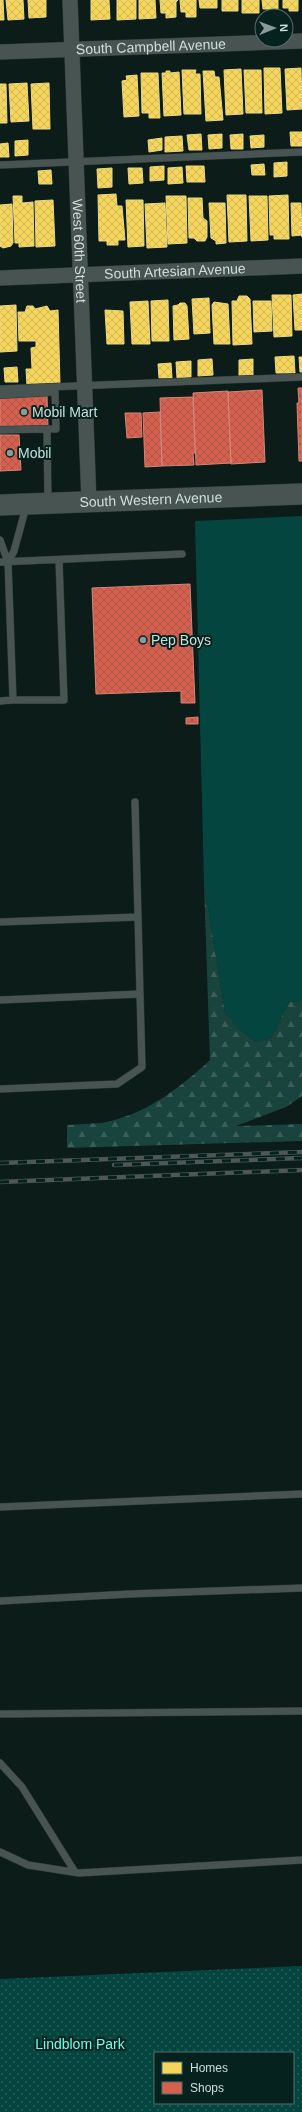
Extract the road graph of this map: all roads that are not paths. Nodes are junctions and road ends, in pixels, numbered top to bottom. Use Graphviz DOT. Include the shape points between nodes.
graph roads {
  1 [pos="70,0"];
  2 [pos="302,41"];
  3 [pos="72,49"];
  4 [pos="0,52"];
  5 [pos="302,152"];
  6 [pos="76,162"];
  7 [pos="0,165"];
  8 [pos="302,266"];
  9 [pos="80,274"];
  10 [pos="0,278"];
  11 [pos="302,377"];
  12 [pos="85,386"];
  13 [pos="0,389"];
  14 [pos="0,395"];
  15 [pos="47,429"];
  16 [pos="0,430"];
  17 [pos="302,494"];
  18 [pos="89,502"];
  19 [pos="27,504"];
  20 [pos="48,504"];
  21 [pos="0,505"];
  22 [pos="0,540"];
  23 [pos="182,554"];
  24 [pos="59,560"];
  25 [pos="0,562"];
  26 [pos="8,562"];
  27 [pos="13,700"];
  28 [pos="0,701"];
  29 [pos="135,802"];
  30 [pos="138,916"];
  31 [pos="0,922"];
  32 [pos="140,994"];
  33 [pos="0,1000"];
  34 [pos="0,1089"];
  35 [pos="302,1494"];
  36 [pos="0,1507"];
  37 [pos="302,1588"];
  38 [pos="0,1601"];
  39 [pos="302,1711"];
  40 [pos="0,1714"];
  41 [pos="0,1763"];
  42 [pos="0,1852"];
  43 [pos="302,1860"];
  44 [pos="76,1872"];
  1 -- 3 [label="street, West 60th Street"];
  2 -- 3 [label="street, South Campbell Avenue"];
  3 -- 4 [label="street, South Campbell Avenue"];
  3 -- 6 [label="street, West 60th Street"];
  5 -- 6 [label="lane"];
  6 -- 7 [label="lane"];
  6 -- 9 [label="street, West 60th Street"];
  8 -- 9 [label="street, South Artesian Avenue"];
  9 -- 10 [label="street, South Artesian Avenue"];
  9 -- 12 [label="street, West 60th Street"];
  11 -- 12 [label="lane"];
  12 -- 13 [label="lane"];
  12 -- 18 [label="street, West 60th Street"];
  14 -- 15 [label="lane" via="55,392 56,429"];
  15 -- 16 [label="lane"];
  15 -- 20 [label="lane"];
  17 -- 18 [label="main road, South Western Avenue"];
  18 -- 20 [label="main road, South Western Avenue"];
  19 -- 20 [label="main road, South Western Avenue"];
  19 -- 21 [label="main road, South Western Avenue"];
  19 -- 26 [label="lane" via="14,551"];
  22 -- 26 [label="lane"];
  23 -- 24 [label="lane"];
  24 -- 26 [label="lane"];
  24 -- 27 [label="lane" via="64,700"];
  25 -- 26 [label="lane"];
  26 -- 27 [label="lane"];
  27 -- 28 [label="lane"];
  29 -- 30 [label="lane"];
  30 -- 31 [label="lane"];
  30 -- 32 [label="lane"];
  32 -- 33 [label="lane"];
  32 -- 34 [label="lane" via="142,1067 117,1084"];
  35 -- 36 [label="lane"];
  37 -- 38 [label="lane"];
  39 -- 40 [label="lane"];
  41 -- 44 [label="lane" via="22,1787"];
  42 -- 44 [label="lane" via="28,1866"];
  43 -- 44 [label="lane"];
}
